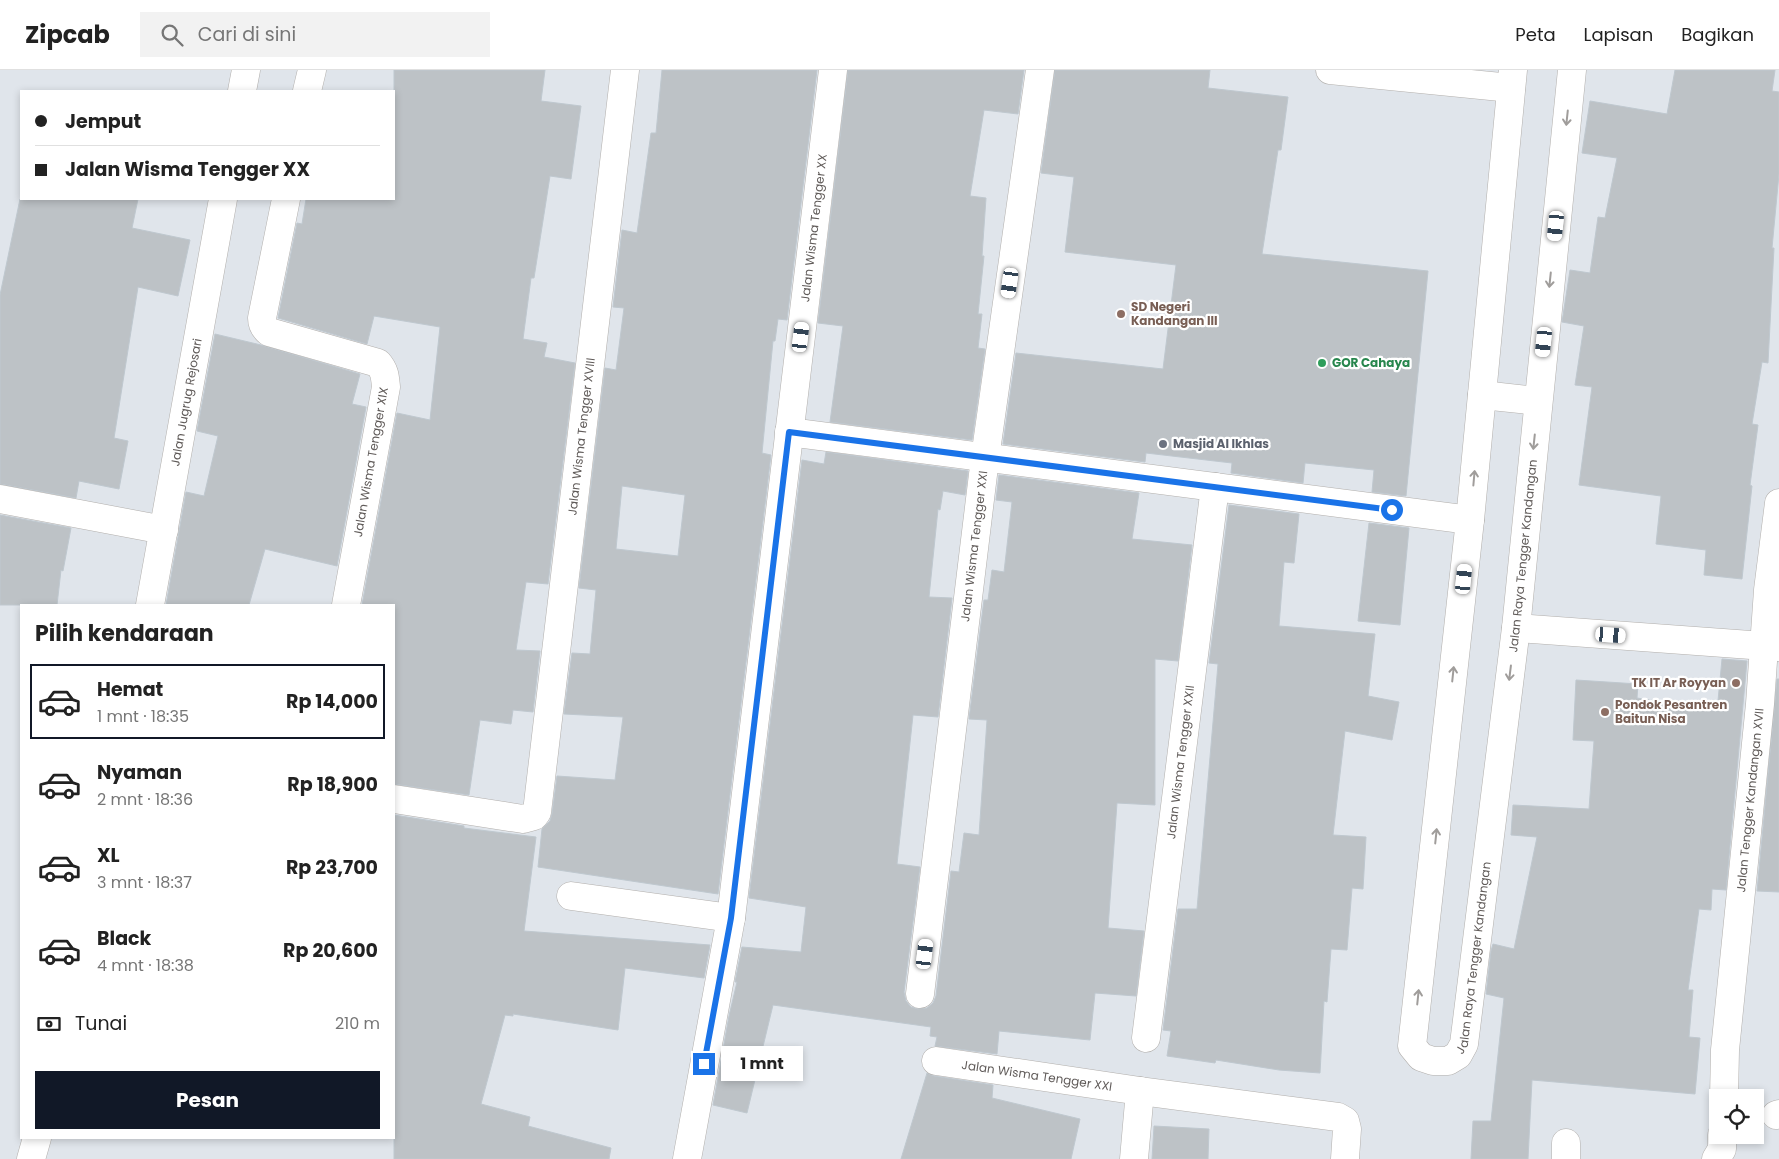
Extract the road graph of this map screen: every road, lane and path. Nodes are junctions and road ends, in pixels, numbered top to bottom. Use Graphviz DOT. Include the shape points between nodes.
graph roads {
  1 [pos="246,70"];
  2 [pos="312,70"];
  3 [pos="625,70"];
  4 [pos="833,70"];
  5 [pos="1040,70"];
  6 [pos="1330,70"];
  7 [pos="1572,70"];
  8 [pos="1512,79"];
  9 [pos="242,90"];
  10 [pos="308,90"];
  11 [pos="223,200"];
  12 [pos="286,200"];
  13 [pos="1482,395"];
  14 [pos="1538,401"];
  15 [pos="789,432"];
  16 [pos="985,458"];
  17 [pos="1215,487"];
  18 [pos="0,499"];
  19 [pos="1779,503"];
  20 [pos="1470,520"];
  21 [pos="164,530"];
  22 [pos="150,604"];
  23 [pos="346,604"];
  24 [pos="1516,628"];
  25 [pos="1771,646"];
  26 [pos="395,799"];
  27 [pos="571,896"];
  28 [pos="731,918"];
  29 [pos="920,994"];
  30 [pos="1146,1038"];
  31 [pos="936,1061"];
  32 [pos="1724,1089"];
  33 [pos="1140,1091"];
  34 [pos="36,1139"];
  35 [pos="1722,1144"];
  36 [pos="31,1159"];
  37 [pos="688,1159"];
  38 [pos="1134,1159"];
  39 [pos="1345,1159"];
  40 [pos="1716,1159"];
  1 -- 9 [label="street"];
  2 -- 10 [label="street"];
  3 -- 26 [label="street, Jalan Wisma Tengger XVIII" via="537,812 524,820"];
  4 -- 15 [label="street, Jalan Wisma Tengger XX"];
  5 -- 16 [label="street, Jalan Wisma Tengger XXI"];
  6 -- 8 [label="street"];
  7 -- 14 [label="street, Jalan Raya Tengger Kandangan, one-way"];
  8 -- 13 [label="street, Jalan Raya Tengger Kandangan"];
  11 -- 21 [label="street, Jalan Jugrug Rejosari"];
  12 -- 23 [label="street, Jalan Wisma Tengger XIX" via="262,318 264,329 378,363 384,370 386,387"];
  13 -- 14 [label="street"];
  20 -- 13 [label="street, Jalan Raya Tengger Kandangan, one-way"];
  14 -- 24 [label="street, Jalan Raya Tengger Kandangan, one-way"];
  15 -- 16 [label="street"];
  15 -- 28 [label="street, Jalan Wisma Tengger XX"];
  16 -- 17 [label="street"];
  16 -- 29 [label="street, Jalan Wisma Tengger XXI"];
  17 -- 20 [label="street"];
  17 -- 30 [label="street, Jalan Wisma Tengger XXII"];
  18 -- 21 [label="street"];
  19 -- 25 [label="street, Jalan Tengger Kandangan XVII" via="1768,590"];
  24 -- 20 [label="street, Jalan Raya Tengger Kandangan, one-way" via="1464,1044 1458,1055 1448,1061 1433,1062 1421,1058 1412,1046"];
  21 -- 22 [label="street, Jalan Jugrug Rejosari"];
  24 -- 25 [label="street"];
  25 -- 32 [label="street, Jalan Tengger Kandangan XVII" via="1759,714 1725,1050"];
  27 -- 28 [label="street"];
  28 -- 37 [label="street, Jalan Wisma Tengger XX"];
  31 -- 33 [label="street, Jalan Wisma Tengger XXI"];
  33 -- 38 [label="street"];
  33 -- 39 [label="street, Jalan Wisma Tengger XXI" via="1338,1117 1345,1121 1347,1129"];
  34 -- 36 [label="street"];
  35 -- 40 [label="street"];
}
